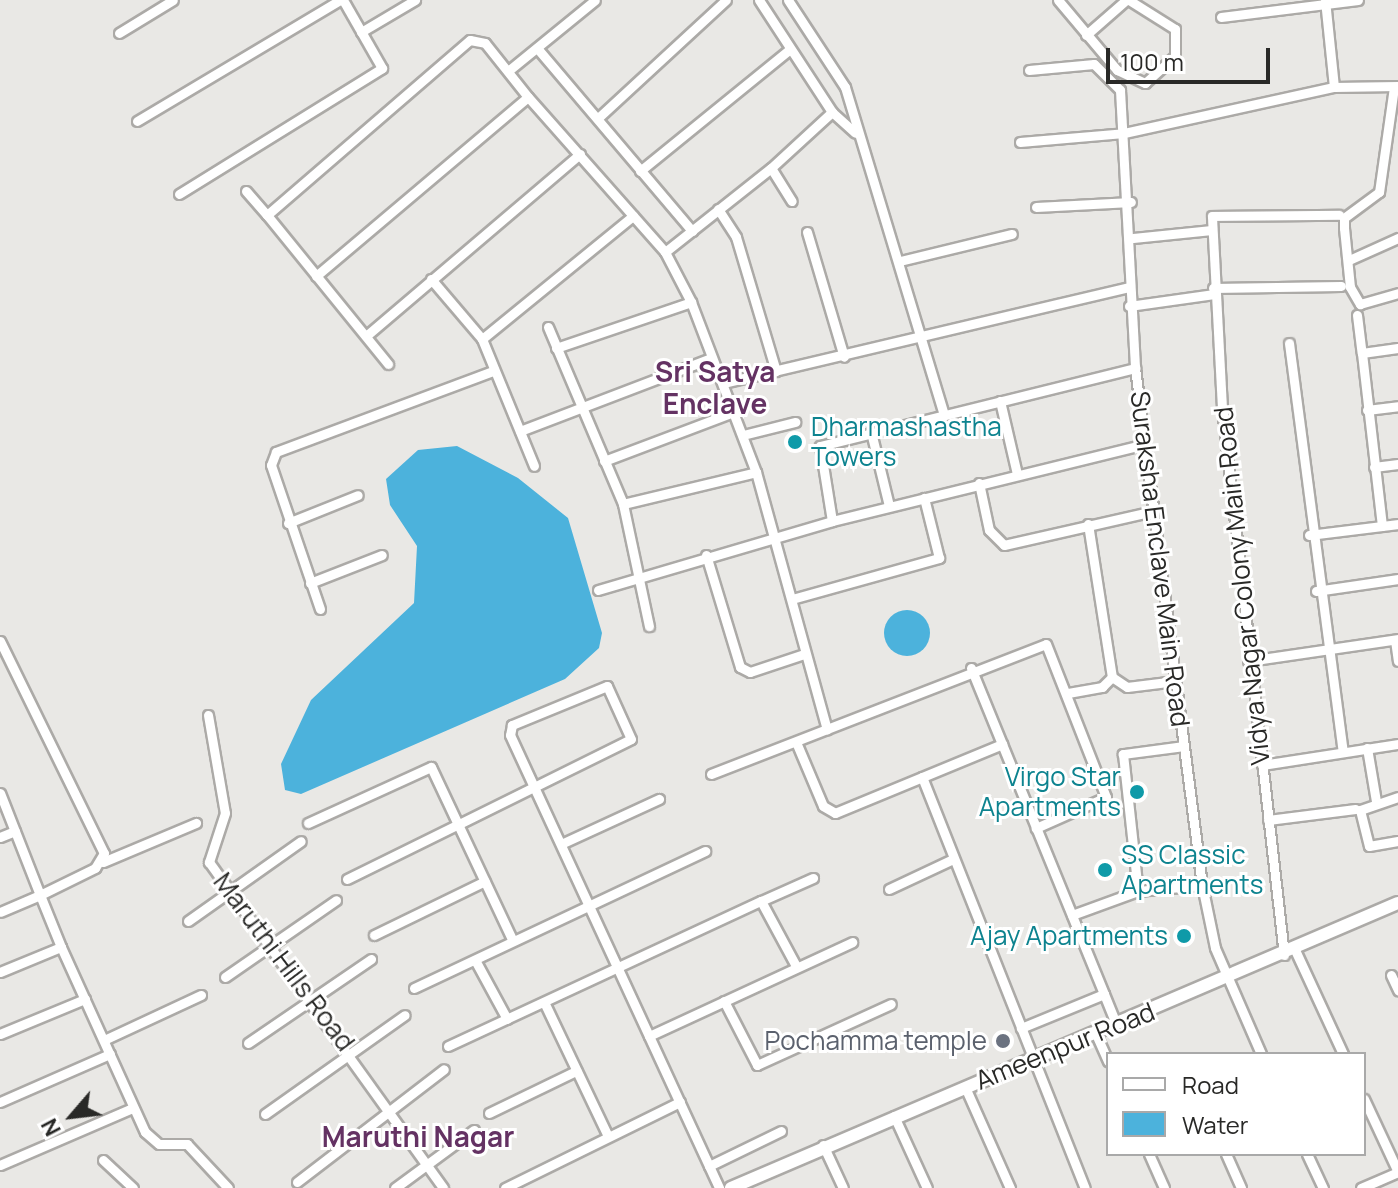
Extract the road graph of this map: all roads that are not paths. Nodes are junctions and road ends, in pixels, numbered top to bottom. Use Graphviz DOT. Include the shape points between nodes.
graph roads {
  1 [pos="173,0"];
  2 [pos="342,0"];
  3 [pos="415,0"];
  4 [pos="595,0"];
  5 [pos="726,0"];
  6 [pos="759,0"];
  7 [pos="788,0"];
  8 [pos="1058,0"];
  9 [pos="1127,0"];
  10 [pos="1358,0"];
  11 [pos="1326,2"];
  12 [pos="1221,17"];
  13 [pos="361,32"];
  14 [pos="119,33"];
  15 [pos="1086,35"];
  16 [pos="537,48"];
  17 [pos="790,49"];
  18 [pos="1103,56"];
  19 [pos="1094,64"];
  20 [pos="1029,70"];
  21 [pos="508,71"];
  22 [pos="1396,86"];
  23 [pos="1334,87"];
  24 [pos="528,97"];
  25 [pos="1394,108"];
  26 [pos="832,112"];
  27 [pos="598,118"];
  28 [pos="137,121"];
  29 [pos="1124,133"];
  30 [pos="856,134"];
  31 [pos="1020,142"];
  32 [pos="580,154"];
  33 [pos="771,168"];
  34 [pos="640,171"];
  35 [pos="246,191"];
  36 [pos="179,194"];
  37 [pos="792,201"];
  38 [pos="1131,202"];
  39 [pos="1036,207"];
  40 [pos="718,209"];
  41 [pos="267,215"];
  42 [pos="1339,215"];
  43 [pos="633,216"];
  44 [pos="1212,230"];
  45 [pos="692,231"];
  46 [pos="807,232"];
  47 [pos="1012,234"];
  48 [pos="1133,238"];
  49 [pos="1398,238"];
  50 [pos="665,252"];
  51 [pos="1349,260"];
  52 [pos="900,261"];
  53 [pos="316,276"];
  54 [pos="431,279"];
  55 [pos="1341,286"];
  56 [pos="1130,287"];
  57 [pos="1214,291"];
  58 [pos="1398,293"];
  59 [pos="691,302"];
  60 [pos="1129,306"];
  61 [pos="1357,315"];
  62 [pos="548,327"];
  63 [pos="366,336"];
  64 [pos="923,338"];
  65 [pos="482,339"];
  66 [pos="1289,343"];
  67 [pos="556,348"];
  68 [pos="1398,348"];
  69 [pos="1362,353"];
  70 [pos="844,357"];
  71 [pos="711,358"];
  72 [pos="388,364"];
  73 [pos="1135,368"];
  74 [pos="493,371"];
  75 [pos="776,371"];
  76 [pos="723,383"];
  77 [pos="1000,401"];
  78 [pos="1398,406"];
  79 [pos="581,409"];
  80 [pos="1367,410"];
  81 [pos="734,412"];
  82 [pos="944,415"];
  83 [pos="795,422"];
  84 [pos="520,431"];
  85 [pos="871,432"];
  86 [pos="743,435"];
  87 [pos="1145,444"];
  88 [pos="604,461"];
  89 [pos="1398,464"];
  90 [pos="534,466"];
  91 [pos="1374,467"];
  92 [pos="756,472"];
  93 [pos="1017,474"];
  94 [pos="979,483"];
  95 [pos="358,495"];
  96 [pos="924,498"];
  97 [pos="623,504"];
  98 [pos="889,506"];
  99 [pos="1154,511"];
  100 [pos="832,521"];
  101 [pos="288,523"];
  102 [pos="1088,524"];
  103 [pos="1398,524"];
  104 [pos="1382,526"];
  105 [pos="1309,535"];
  106 [pos="771,537"];
  107 [pos="382,555"];
  108 [pos="706,555"];
  109 [pos="639,578"];
  110 [pos="1398,579"];
  111 [pos="310,583"];
  112 [pos="598,590"];
  113 [pos="1316,591"];
  114 [pos="792,599"];
  115 [pos="320,609"];
  116 [pos="649,626"];
  117 [pos="1396,639"];
  118 [pos="0,641"];
  119 [pos="1327,649"];
  120 [pos="804,654"];
  121 [pos="1248,661"];
  122 [pos="1398,661"];
  123 [pos="971,668"];
  124 [pos="1112,677"];
  125 [pos="1176,681"];
  126 [pos="1068,693"];
  127 [pos="208,715"];
  128 [pos="827,729"];
  129 [pos="796,742"];
  130 [pos="1002,744"];
  131 [pos="1398,744"];
  132 [pos="1184,746"];
  133 [pos="1367,748"];
  134 [pos="1343,751"];
  135 [pos="1262,765"];
  136 [pos="711,774"];
  137 [pos="922,777"];
  138 [pos="534,787"];
  139 [pos="0,793"];
  140 [pos="1398,797"];
  141 [pos="659,799"];
  142 [pos="1376,801"];
  143 [pos="1355,809"];
  144 [pos="1268,820"];
  145 [pos="196,823"];
  146 [pos="308,823"];
  147 [pos="459,824"];
  148 [pos="1036,828"];
  149 [pos="15,831"];
  150 [pos="0,837"];
  151 [pos="301,841"];
  152 [pos="1398,841"];
  153 [pos="561,844"];
  154 [pos="705,851"];
  155 [pos="953,859"];
  156 [pos="103,862"];
  157 [pos="813,878"];
  158 [pos="347,879"];
  159 [pos="485,881"];
  160 [pos="1202,885"];
  161 [pos="889,889"];
  162 [pos="1138,891"];
  163 [pos="229,892"];
  164 [pos="40,895"];
  165 [pos="336,900"];
  166 [pos="761,901"];
  167 [pos="1398,903"];
  168 [pos="588,904"];
  169 [pos="0,912"];
  170 [pos="1072,915"];
  171 [pos="188,921"];
  172 [pos="374,935"];
  173 [pos="513,941"];
  174 [pos="852,942"];
  175 [pos="269,945"];
  176 [pos="61,947"];
  177 [pos="1290,953"];
  178 [pos="371,959"];
  179 [pos="475,960"];
  180 [pos="796,966"];
  181 [pos="618,968"];
  182 [pos="0,972"];
  183 [pos="1391,975"];
  184 [pos="225,977"];
  185 [pos="1227,980"];
  186 [pos="414,988"];
  187 [pos="1398,990"];
  188 [pos="1104,994"];
  189 [pos="201,995"];
  190 [pos="85,999"];
  191 [pos="309,999"];
  192 [pos="724,1001"];
  193 [pos="544,1002"];
  194 [pos="891,1004"];
  195 [pos="405,1015"];
  196 [pos="507,1019"];
  197 [pos="1116,1023"];
  198 [pos="1021,1028"];
  199 [pos="1095,1032"];
  200 [pos="0,1034"];
  201 [pos="649,1036"];
  202 [pos="104,1040"];
  203 [pos="248,1043"];
  204 [pos="448,1046"];
  205 [pos="1260,1052"];
  206 [pos="1342,1052"];
  207 [pos="110,1054"];
  208 [pos="352,1054"];
  209 [pos="1106,1057"];
  210 [pos="1031,1058"];
  211 [pos="444,1069"];
  212 [pos="576,1071"];
  213 [pos="965,1087"];
  214 [pos="0,1102"];
  215 [pos="680,1102"];
  216 [pos="1366,1103"];
  217 [pos="130,1109"];
  218 [pos="390,1111"];
  219 [pos="489,1113"];
  220 [pos="265,1114"];
  221 [pos="894,1116"];
  222 [pos="474,1130"];
  223 [pos="781,1131"];
  224 [pos="608,1136"];
  225 [pos="823,1145"];
  226 [pos="1150,1156"];
  227 [pos="1227,1156"];
  228 [pos="1308,1156"];
  229 [pos="103,1160"];
  230 [pos="427,1164"];
  231 [pos="0,1165"];
  232 [pos="709,1166"];
  233 [pos="1398,1172"];
  234 [pos="297,1182"];
  235 [pos="133,1188"];
  236 [pos="228,1188"];
  237 [pos="395,1188"];
  238 [pos="443,1188"];
  239 [pos="505,1188"];
  240 [pos="719,1188"];
  241 [pos="732,1188"];
  242 [pos="843,1188"];
  243 [pos="927,1188"];
  244 [pos="1010,1188"];
  245 [pos="1085,1188"];
  246 [pos="1164,1188"];
  247 [pos="1241,1188"];
  248 [pos="1323,1188"];
  249 [pos="1361,1188"];
  1 -- 14 [label="street"];
  2 -- 13 [label="street"];
  2 -- 28 [label="street"];
  3 -- 13 [label="street"];
  4 -- 16 [label="street"];
  5 -- 27 [label="street"];
  6 -- 17 [label="street"];
  7 -- 30 [label="street" via="845,87"];
  8 -- 15 [label="street"];
  9 -- 15 [label="street"];
  9 -- 18 [label="street" via="1169,20 1175,56 1141,83"];
  10 -- 11 [label="street"];
  11 -- 12 [label="street"];
  11 -- 23 [label="street"];
  13 -- 36 [label="street" via="382,68"];
  15 -- 18 [label="street"];
  16 -- 21 [label="street"];
  16 -- 27 [label="street"];
  17 -- 26 [label="street"];
  17 -- 34 [label="street"];
  18 -- 19 [label="street"];
  19 -- 20 [label="street"];
  19 -- 29 [label="street, Suraksha Enclave Main Road" via="1120,90"];
  21 -- 24 [label="street"];
  21 -- 41 [label="street" via="485,43 470,40"];
  22 -- 23 [label="street"];
  22 -- 25 [label="street"];
  23 -- 29 [label="street"];
  24 -- 32 [label="street"];
  24 -- 53 [label="street"];
  25 -- 51 [label="street" via="1379,192 1344,218"];
  26 -- 30 [label="street"];
  26 -- 33 [label="street"];
  27 -- 34 [label="street"];
  29 -- 31 [label="street"];
  29 -- 38 [label="street, Suraksha Enclave Main Road"];
  30 -- 52 [label="street"];
  32 -- 43 [label="street"];
  32 -- 54 [label="street"];
  33 -- 37 [label="street"];
  33 -- 40 [label="street"];
  34 -- 45 [label="street"];
  35 -- 41 [label="street"];
  38 -- 39 [label="street"];
  38 -- 48 [label="street, Suraksha Enclave Main Road"];
  40 -- 45 [label="street"];
  40 -- 75 [label="street" via="736,237"];
  41 -- 53 [label="street"];
  42 -- 44 [label="street, Vidya Nagar Colony Main Road" via="1212,216"];
  43 -- 50 [label="street"];
  43 -- 65 [label="street"];
  44 -- 48 [label="street"];
  44 -- 57 [label="street, Vidya Nagar Colony Main Road"];
  45 -- 50 [label="street"];
  46 -- 70 [label="street"];
  47 -- 52 [label="street"];
  48 -- 56 [label="street, Suraksha Enclave Main Road"];
  49 -- 51 [label="street"];
  50 -- 59 [label="street"];
  51 -- 58 [label="street" via="1360,304"];
  52 -- 64 [label="street"];
  53 -- 63 [label="street"];
  54 -- 63 [label="street"];
  54 -- 65 [label="street"];
  55 -- 57 [label="street"];
  56 -- 60 [label="street, Suraksha Enclave Main Road"];
  56 -- 64 [label="street"];
  57 -- 60 [label="street"];
  57 -- 121 [label="street, Vidya Nagar Colony Main Road"];
  59 -- 67 [label="street"];
  59 -- 71 [label="street"];
  60 -- 73 [label="street, Suraksha Enclave Main Road"];
  61 -- 69 [label="street"];
  62 -- 67 [label="street"];
  63 -- 72 [label="street"];
  64 -- 70 [label="street"];
  64 -- 82 [label="street"];
  65 -- 74 [label="street"];
  66 -- 105 [label="street"];
  67 -- 79 [label="street"];
  68 -- 69 [label="street"];
  69 -- 80 [label="street"];
  70 -- 75 [label="street"];
  71 -- 76 [label="street"];
  71 -- 79 [label="street"];
  73 -- 77 [label="street"];
  73 -- 87 [label="street, Suraksha Enclave Main Road"];
  74 -- 84 [label="street"];
  74 -- 101 [label="street" via="276,452 271,465"];
  75 -- 76 [label="street"];
  76 -- 81 [label="street"];
  77 -- 82 [label="street"];
  77 -- 93 [label="street"];
  78 -- 80 [label="street"];
  79 -- 84 [label="street"];
  79 -- 88 [label="street"];
  80 -- 91 [label="street"];
  81 -- 86 [label="street"];
  81 -- 88 [label="street"];
  82 -- 85 [label="street"];
  83 -- 86 [label="street"];
  84 -- 90 [label="street"];
  85 -- 98 [label="street"];
  85 -- 100 [label="street" via="829,442 816,454"];
  86 -- 92 [label="street"];
  87 -- 93 [label="street"];
  87 -- 99 [label="street, Suraksha Enclave Main Road"];
  88 -- 97 [label="street"];
  89 -- 91 [label="street"];
  91 -- 104 [label="street"];
  92 -- 97 [label="street"];
  92 -- 106 [label="street"];
  93 -- 94 [label="street"];
  94 -- 96 [label="street"];
  94 -- 102 [label="street" via="989,530 1004,545"];
  95 -- 101 [label="street"];
  96 -- 98 [label="street"];
  96 -- 114 [label="street" via="939,558"];
  97 -- 109 [label="street"];
  98 -- 100 [label="street"];
  99 -- 102 [label="street"];
  99 -- 125 [label="street, Suraksha Enclave Main Road"];
  100 -- 106 [label="street"];
  101 -- 111 [label="street"];
  102 -- 124 [label="street"];
  103 -- 104 [label="street"];
  104 -- 105 [label="street"];
  105 -- 113 [label="street"];
  106 -- 108 [label="street"];
  106 -- 114 [label="street"];
  107 -- 111 [label="street"];
  108 -- 109 [label="street"];
  108 -- 120 [label="street" via="740,667 750,672"];
  109 -- 112 [label="street"];
  109 -- 116 [label="street"];
  110 -- 113 [label="street"];
  111 -- 115 [label="street"];
  113 -- 119 [label="street"];
  114 -- 120 [label="street"];
  117 -- 119 [label="street"];
  117 -- 122 [label="street"];
  118 -- 156 [label="street"];
  119 -- 121 [label="street"];
  119 -- 134 [label="street"];
  120 -- 128 [label="street"];
  121 -- 135 [label="street, Vidya Nagar Colony Main Road"];
  123 -- 126 [label="street" via="1046,644"];
  123 -- 128 [label="street"];
  123 -- 130 [label="street"];
  124 -- 125 [label="street" via="1127,687"];
  124 -- 126 [label="street" via="1102,687"];
  125 -- 132 [label="street, Suraksha Enclave Main Road"];
  126 -- 148 [label="street" via="1106,797"];
  127 -- 163 [label="street, Maruthi Hills Road" via="225,813 209,862"];
  128 -- 129 [label="street"];
  129 -- 136 [label="street"];
  129 -- 137 [label="street" via="823,806 835,813"];
  130 -- 137 [label="street"];
  130 -- 148 [label="street"];
  131 -- 133 [label="street"];
  132 -- 160 [label="street, Suraksha Enclave Main Road"];
  132 -- 162 [label="street" via="1123,754"];
  133 -- 134 [label="street"];
  133 -- 142 [label="street"];
  134 -- 135 [label="street"];
  135 -- 144 [label="street, Vidya Nagar Colony Main Road"];
  137 -- 155 [label="street"];
  138 -- 138 [label="street" via="512,725 607,686 631,739"];
  138 -- 147 [label="street"];
  138 -- 153 [label="street"];
  139 -- 149 [label="street"];
  140 -- 142 [label="street"];
  141 -- 153 [label="street"];
  142 -- 152 [label="street" via="1361,806 1363,840 1369,846"];
  143 -- 144 [label="street"];
  144 -- 177 [label="street, Vidya Nagar Colony Main Road"];
  145 -- 156 [label="street"];
  146 -- 147 [label="street" via="428,766"];
  147 -- 158 [label="street"];
  147 -- 159 [label="street"];
  148 -- 170 [label="street"];
  149 -- 150 [label="street"];
  149 -- 164 [label="street"];
  151 -- 163 [label="street"];
  153 -- 168 [label="street"];
  154 -- 168 [label="street"];
  155 -- 161 [label="street"];
  155 -- 198 [label="street"];
  156 -- 164 [label="street"];
  157 -- 166 [label="street"];
  159 -- 172 [label="street"];
  159 -- 173 [label="street"];
  160 -- 162 [label="street"];
  160 -- 185 [label="street, Suraksha Enclave Main Road"];
  162 -- 170 [label="street"];
  163 -- 171 [label="street"];
  163 -- 175 [label="street, Maruthi Hills Road"];
  164 -- 169 [label="street"];
  164 -- 176 [label="street"];
  165 -- 175 [label="street"];
  166 -- 180 [label="street"];
  166 -- 181 [label="street"];
  167 -- 177 [label="street, Ameenpur Road"];
  168 -- 173 [label="street"];
  168 -- 181 [label="street"];
  170 -- 188 [label="street"];
  173 -- 179 [label="street"];
  174 -- 180 [label="street"];
  175 -- 184 [label="street"];
  175 -- 191 [label="street, Maruthi Hills Road"];
  176 -- 182 [label="street"];
  176 -- 190 [label="street"];
  177 -- 185 [label="street, Ameenpur Road"];
  177 -- 206 [label="street, Vidya Nagar Colony Main Road"];
  178 -- 191 [label="street"];
  179 -- 186 [label="street"];
  179 -- 196 [label="street"];
  180 -- 192 [label="street"];
  181 -- 193 [label="street"];
  181 -- 201 [label="street"];
  183 -- 187 [label="street"];
  185 -- 197 [label="street, Ameenpur Road"];
  185 -- 205 [label="street, Suraksha Enclave Main Road"];
  188 -- 197 [label="street"];
  188 -- 198 [label="street"];
  189 -- 202 [label="street"];
  190 -- 200 [label="street"];
  190 -- 202 [label="street"];
  191 -- 203 [label="street"];
  191 -- 208 [label="street, Maruthi Hills Road"];
  192 -- 194 [label="street" via="757,1065"];
  192 -- 201 [label="street"];
  193 -- 196 [label="street"];
  193 -- 212 [label="street"];
  195 -- 208 [label="street"];
  196 -- 204 [label="street"];
  197 -- 199 [label="street, Ameenpur Road"];
  198 -- 210 [label="street"];
  199 -- 209 [label="street"];
  199 -- 210 [label="street, Ameenpur Road"];
  201 -- 215 [label="street"];
  202 -- 207 [label="street"];
  207 -- 214 [label="street"];
  207 -- 217 [label="street"];
  208 -- 218 [label="street, Maruthi Hills Road"];
  208 -- 220 [label="street"];
  210 -- 213 [label="street, Ameenpur Road"];
  210 -- 245 [label="street"];
  211 -- 218 [label="street"];
  212 -- 219 [label="street"];
  212 -- 224 [label="street"];
  213 -- 221 [label="street, Ameenpur Road"];
  213 -- 244 [label="street"];
  215 -- 224 [label="street"];
  215 -- 232 [label="street"];
  216 -- 233 [label="street"];
  217 -- 231 [label="street"];
  217 -- 236 [label="street" via="159,1144 187,1144"];
  218 -- 230 [label="street, Maruthi Hills Road"];
  218 -- 234 [label="street"];
  221 -- 225 [label="street, Ameenpur Road"];
  221 -- 243 [label="street"];
  222 -- 230 [label="street"];
  223 -- 232 [label="street"];
  224 -- 239 [label="street"];
  225 -- 241 [label="street, Ameenpur Road"];
  225 -- 242 [label="street"];
  226 -- 246 [label="street"];
  227 -- 247 [label="street"];
  228 -- 248 [label="street"];
  229 -- 235 [label="street"];
  230 -- 237 [label="street"];
  230 -- 238 [label="street, Maruthi Hills Road"];
  232 -- 240 [label="street"];
  233 -- 249 [label="street"];
}
